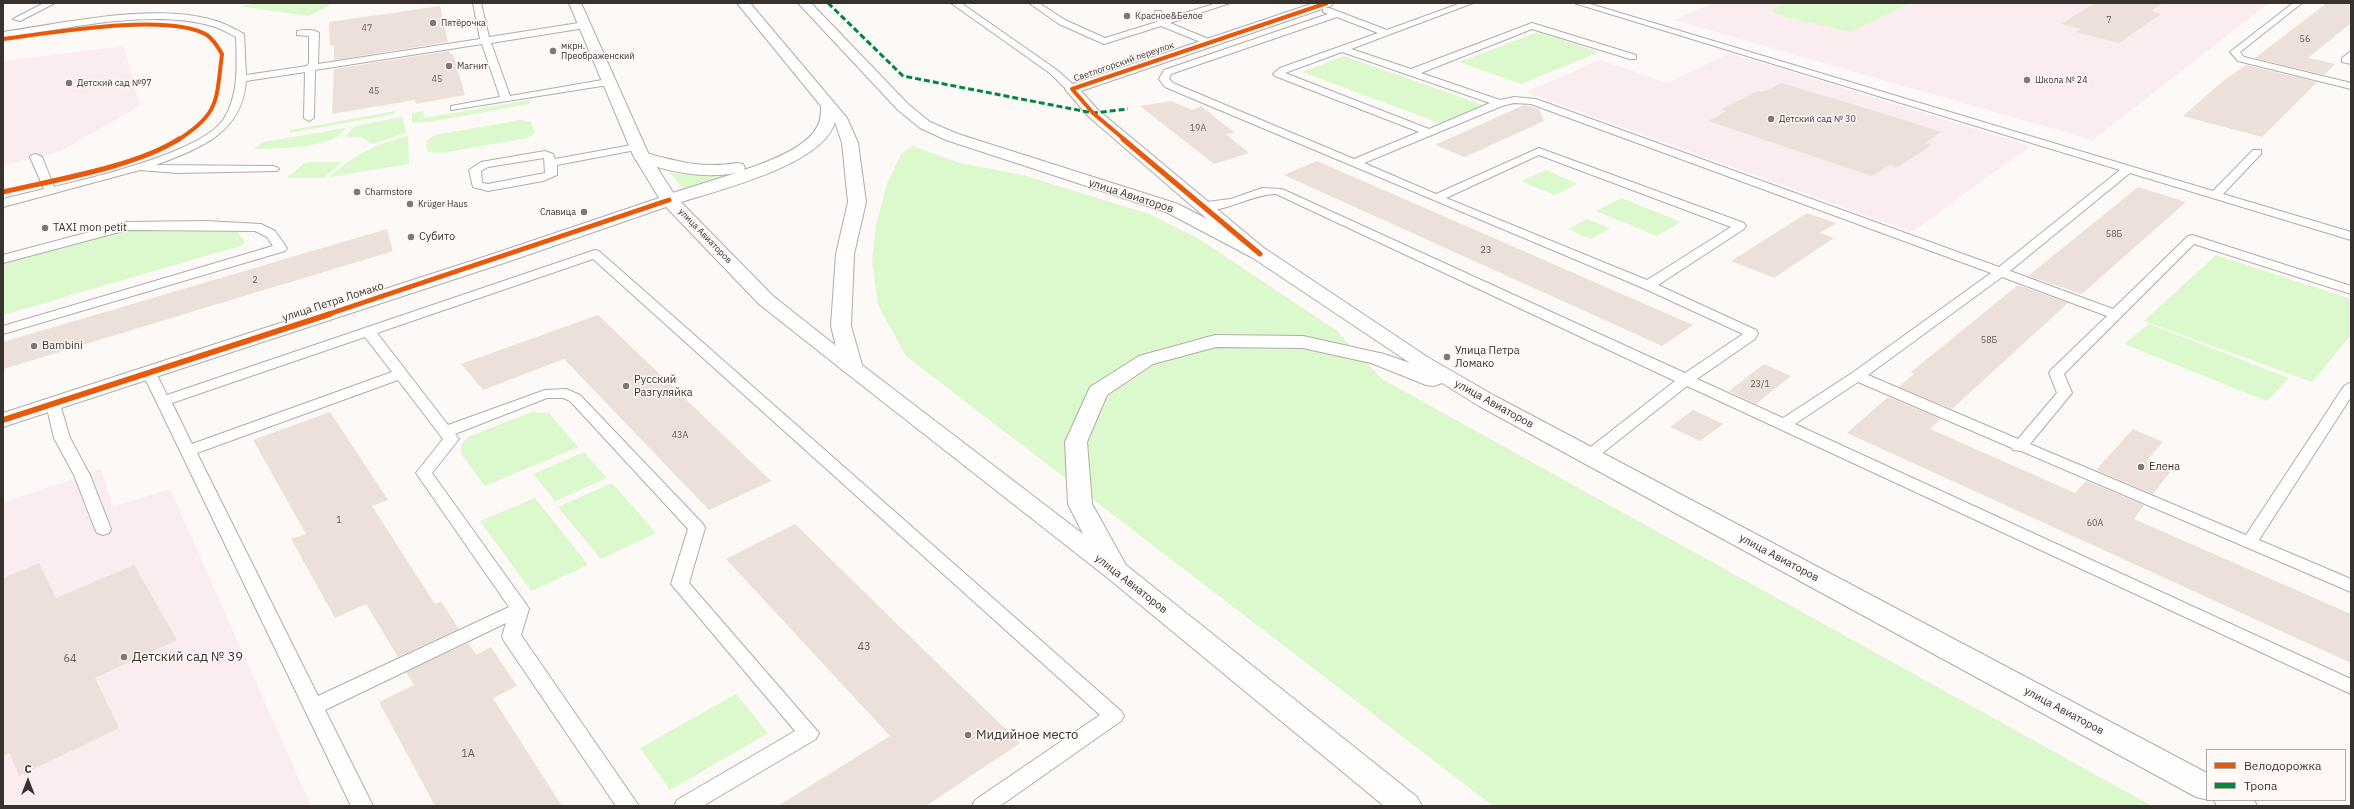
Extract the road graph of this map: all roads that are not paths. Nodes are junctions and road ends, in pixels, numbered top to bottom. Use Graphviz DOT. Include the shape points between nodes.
graph roads {
  1 [pos="51,3"];
  2 [pos="477,3"];
  3 [pos="575,3"];
  4 [pos="744,3"];
  5 [pos="804,3"];
  6 [pos="955,3"];
  7 [pos="1033,3"];
  8 [pos="1226,3"];
  9 [pos="1469,3"];
  10 [pos="1578,3"];
  11 [pos="2298,3"];
  12 [pos="1626,7"];
  13 [pos="1327,8"];
  14 [pos="1158,13"];
  15 [pos="1613,14"];
  16 [pos="18,19"];
  17 [pos="1162,23"];
  18 [pos="585,26"];
  19 [pos="1385,32"];
  20 [pos="300,33"];
  21 [pos="3,35"];
  22 [pos="485,40"];
  23 [pos="1208,42"];
  24 [pos="1343,49"];
  25 [pos="2351,54"];
  26 [pos="1633,57"];
  27 [pos="2351,62"];
  28 [pos="310,68"];
  29 [pos="1411,73"];
  30 [pos="2351,75"];
  31 [pos="241,79"];
  32 [pos="608,82"];
  33 [pos="2348,85"];
  34 [pos="1072,89"];
  35 [pos="506,99"];
  36 [pos="1499,103"];
  37 [pos="829,104"];
  38 [pos="455,108"];
  39 [pos="309,118"];
  40 [pos="1428,132"];
  41 [pos="640,152"];
  42 [pos="2257,152"];
  43 [pos="792,154"];
  44 [pos="36,157"];
  45 [pos="1355,163"];
  46 [pos="551,164"];
  47 [pos="137,167"];
  48 [pos="273,169"];
  49 [pos="2128,169"];
  50 [pos="50,191"];
  51 [pos="2215,195"];
  52 [pos="1436,198"];
  53 [pos="669,200"];
  54 [pos="3,203"];
  55 [pos="1202,206"];
  56 [pos="2351,236"];
  57 [pos="1260,254"];
  58 [pos="3,259"];
  59 [pos="2002,271"];
  60 [pos="1648,285"];
  61 [pos="2351,290"];
  62 [pos="2115,314"];
  63 [pos="3,330"];
  64 [pos="368,331"];
  65 [pos="852,368"];
  66 [pos="149,372"];
  67 [pos="401,374"];
  68 [pos="1856,376"];
  69 [pos="1685,380"];
  70 [pos="2351,386"];
  71 [pos="163,401"];
  72 [pos="1487,401"];
  73 [pos="53,404"];
  74 [pos="3,420"];
  75 [pos="1784,424"];
  76 [pos="445,432"];
  77 [pos="2019,447"];
  78 [pos="188,451"];
  79 [pos="1589,456"];
  80 [pos="103,529"];
  81 [pos="2249,543"];
  82 [pos="1118,573"];
  83 [pos="2351,586"];
  84 [pos="520,608"];
  85 [pos="2351,687"];
  86 [pos="313,707"];
  87 [pos="2206,787"];
  88 [pos="2232,801"];
  89 [pos="362,806"];
  90 [pos="628,806"];
  91 [pos="686,806"];
  92 [pos="983,806"];
  93 [pos="1406,806"];
  94 [pos="2241,806"];
  1 -- 16 [label="lane"];
  2 -- 22 [label="lane"];
  3 -- 18 [label="main road, улица Авиаторов"];
  4 -- 37 [label="main road"];
  5 -- 57 [label="main road, улица Авиаторов" via="924,125 952,137 1172,208"];
  6 -- 34 [label="lane" via="1048,68"];
  7 -- 17 [label="lane" via="1062,22 1104,41"];
  8 -- 17 [label="lane"];
  9 -- 19 [label="lane"];
  10 -- 15 [label="lane"];
  11 -- 33 [label="lane" via="2235,52 2241,59"];
  12 -- 15 [label="lane"];
  13 -- 19 [label="lane"];
  13 -- 23 [label="main road, Светлогорский переулок"];
  13 -- 45 [label="lane" via="1167,72 1164,79 1169,85"];
  14 -- 17 [label="lane"];
  15 -- 49 [label="lane"];
  17 -- 23 [label="lane"];
  18 -- 22 [label="lane"];
  18 -- 32 [label="main road, улица Авиаторов"];
  19 -- 24 [label="lane"];
  20 -- 28 [label="lane" via="314,34 314,63"];
  21 -- 31 [label="lane" via="113,21 167,18 199,20 216,24 241,36"];
  22 -- 28 [label="lane"];
  22 -- 35 [label="lane"];
  23 -- 34 [label="main road, Светлогорский переулок"];
  24 -- 29 [label="lane"];
  24 -- 40 [label="lane" via="1278,74"];
  25 -- 27 [label="lane" via="2345,60"];
  26 -- 29 [label="lane" via="1532,26"];
  28 -- 31 [label="lane"];
  28 -- 39 [label="lane"];
  29 -- 36 [label="lane"];
  30 -- 33 [label="lane"];
  31 -- 47 [label="lane" via="234,110 223,126 198,143"];
  32 -- 35 [label="lane"];
  32 -- 41 [label="main road, улица Авиаторов"];
  34 -- 55 [label="main road, Светлогорский переулок" via="1093,113"];
  35 -- 38 [label="lane"];
  36 -- 40 [label="lane"];
  36 -- 59 [label="lane" via="1514,100 1532,101"];
  37 -- 43 [label="main road" via="823,131 808,147"];
  37 -- 65 [label="main road" via="842,121 850,143 857,202 845,254 841,326"];
  40 -- 45 [label="lane"];
  41 -- 43 [label="main road" via="670,167 690,171 734,168"];
  41 -- 46 [label="lane"];
  41 -- 53 [label="main road, улица Авиаторов"];
  42 -- 51 [label="lane"];
  43 -- 53 [label="main road, улица Петра Ломако" via="769,166"];
  44 -- 50 [label="lane"];
  45 -- 52 [label="lane"];
  46 -- 46 [label="lane" via="551,175 543,178 488,188 477,185 475,170 485,164 545,154 549,156"];
  47 -- 48 [label="lane" via="177,170"];
  47 -- 50 [label="lane"];
  49 -- 51 [label="lane"];
  49 -- 59 [label="lane"];
  50 -- 54 [label="lane"];
  51 -- 56 [label="lane"];
  52 -- 60 [label="lane"];
  52 -- 60 [label="lane" via="1539,150 1740,226"];
  53 -- 65 [label="main road, улица Авиаторов" via="766,300"];
  53 -- 66 [label="main road, улица Петра Ломако"];
  55 -- 57 [label="main road, Светлогорский переулок"];
  55 -- 69 [label="lane" via="1233,202 1262,191 1278,191"];
  57 -- 72 [label="main road, улица Авиаторов" via="1422,362"];
  58 -- 63 [label="lane" via="127,226 257,227 271,234 281,248"];
  59 -- 62 [label="lane"];
  59 -- 68 [label="lane"];
  60 -- 69 [label="lane" via="1751,333"];
  61 -- 62 [label="lane" via="2192,239"];
  62 -- 77 [label="lane" via="2056,373 2065,393"];
  64 -- 67 [label="lane"];
  64 -- 71 [label="lane"];
  64 -- 92 [label="lane" via="595,254 1114,716"];
  65 -- 82 [label="main road, улица Авиаторов"];
  66 -- 71 [label="lane"];
  66 -- 73 [label="main road, улица Петра Ломако"];
  67 -- 76 [label="lane"];
  67 -- 78 [label="lane"];
  68 -- 75 [label="lane"];
  68 -- 77 [label="lane"];
  69 -- 75 [label="lane"];
  69 -- 79 [label="lane"];
  70 -- 81 [label="lane"];
  71 -- 78 [label="lane"];
  72 -- 79 [label="main road, улица Авиаторов"];
  72 -- 82 [label="main road" via="1376,358 1303,342 1215,341 1146,360 1098,392 1076,442 1080,504"];
  73 -- 74 [label="main road, улица Петра Ломако"];
  73 -- 80 [label="lane" via="62,438 82,475"];
  75 -- 85 [label="lane"];
  76 -- 84 [label="lane" via="451,439 424,473"];
  76 -- 91 [label="lane" via="545,394 566,393 575,398 697,528 680,584 809,733"];
  77 -- 81 [label="lane"];
  78 -- 86 [label="lane"];
  79 -- 87 [label="main road, улица Авиаторов"];
  81 -- 83 [label="lane"];
  82 -- 93 [label="main road, улица Авиаторов"];
  84 -- 86 [label="lane"];
  84 -- 90 [label="lane" via="511,636"];
  86 -- 89 [label="lane"];
  88 -- 94 [label="main road"];
}
